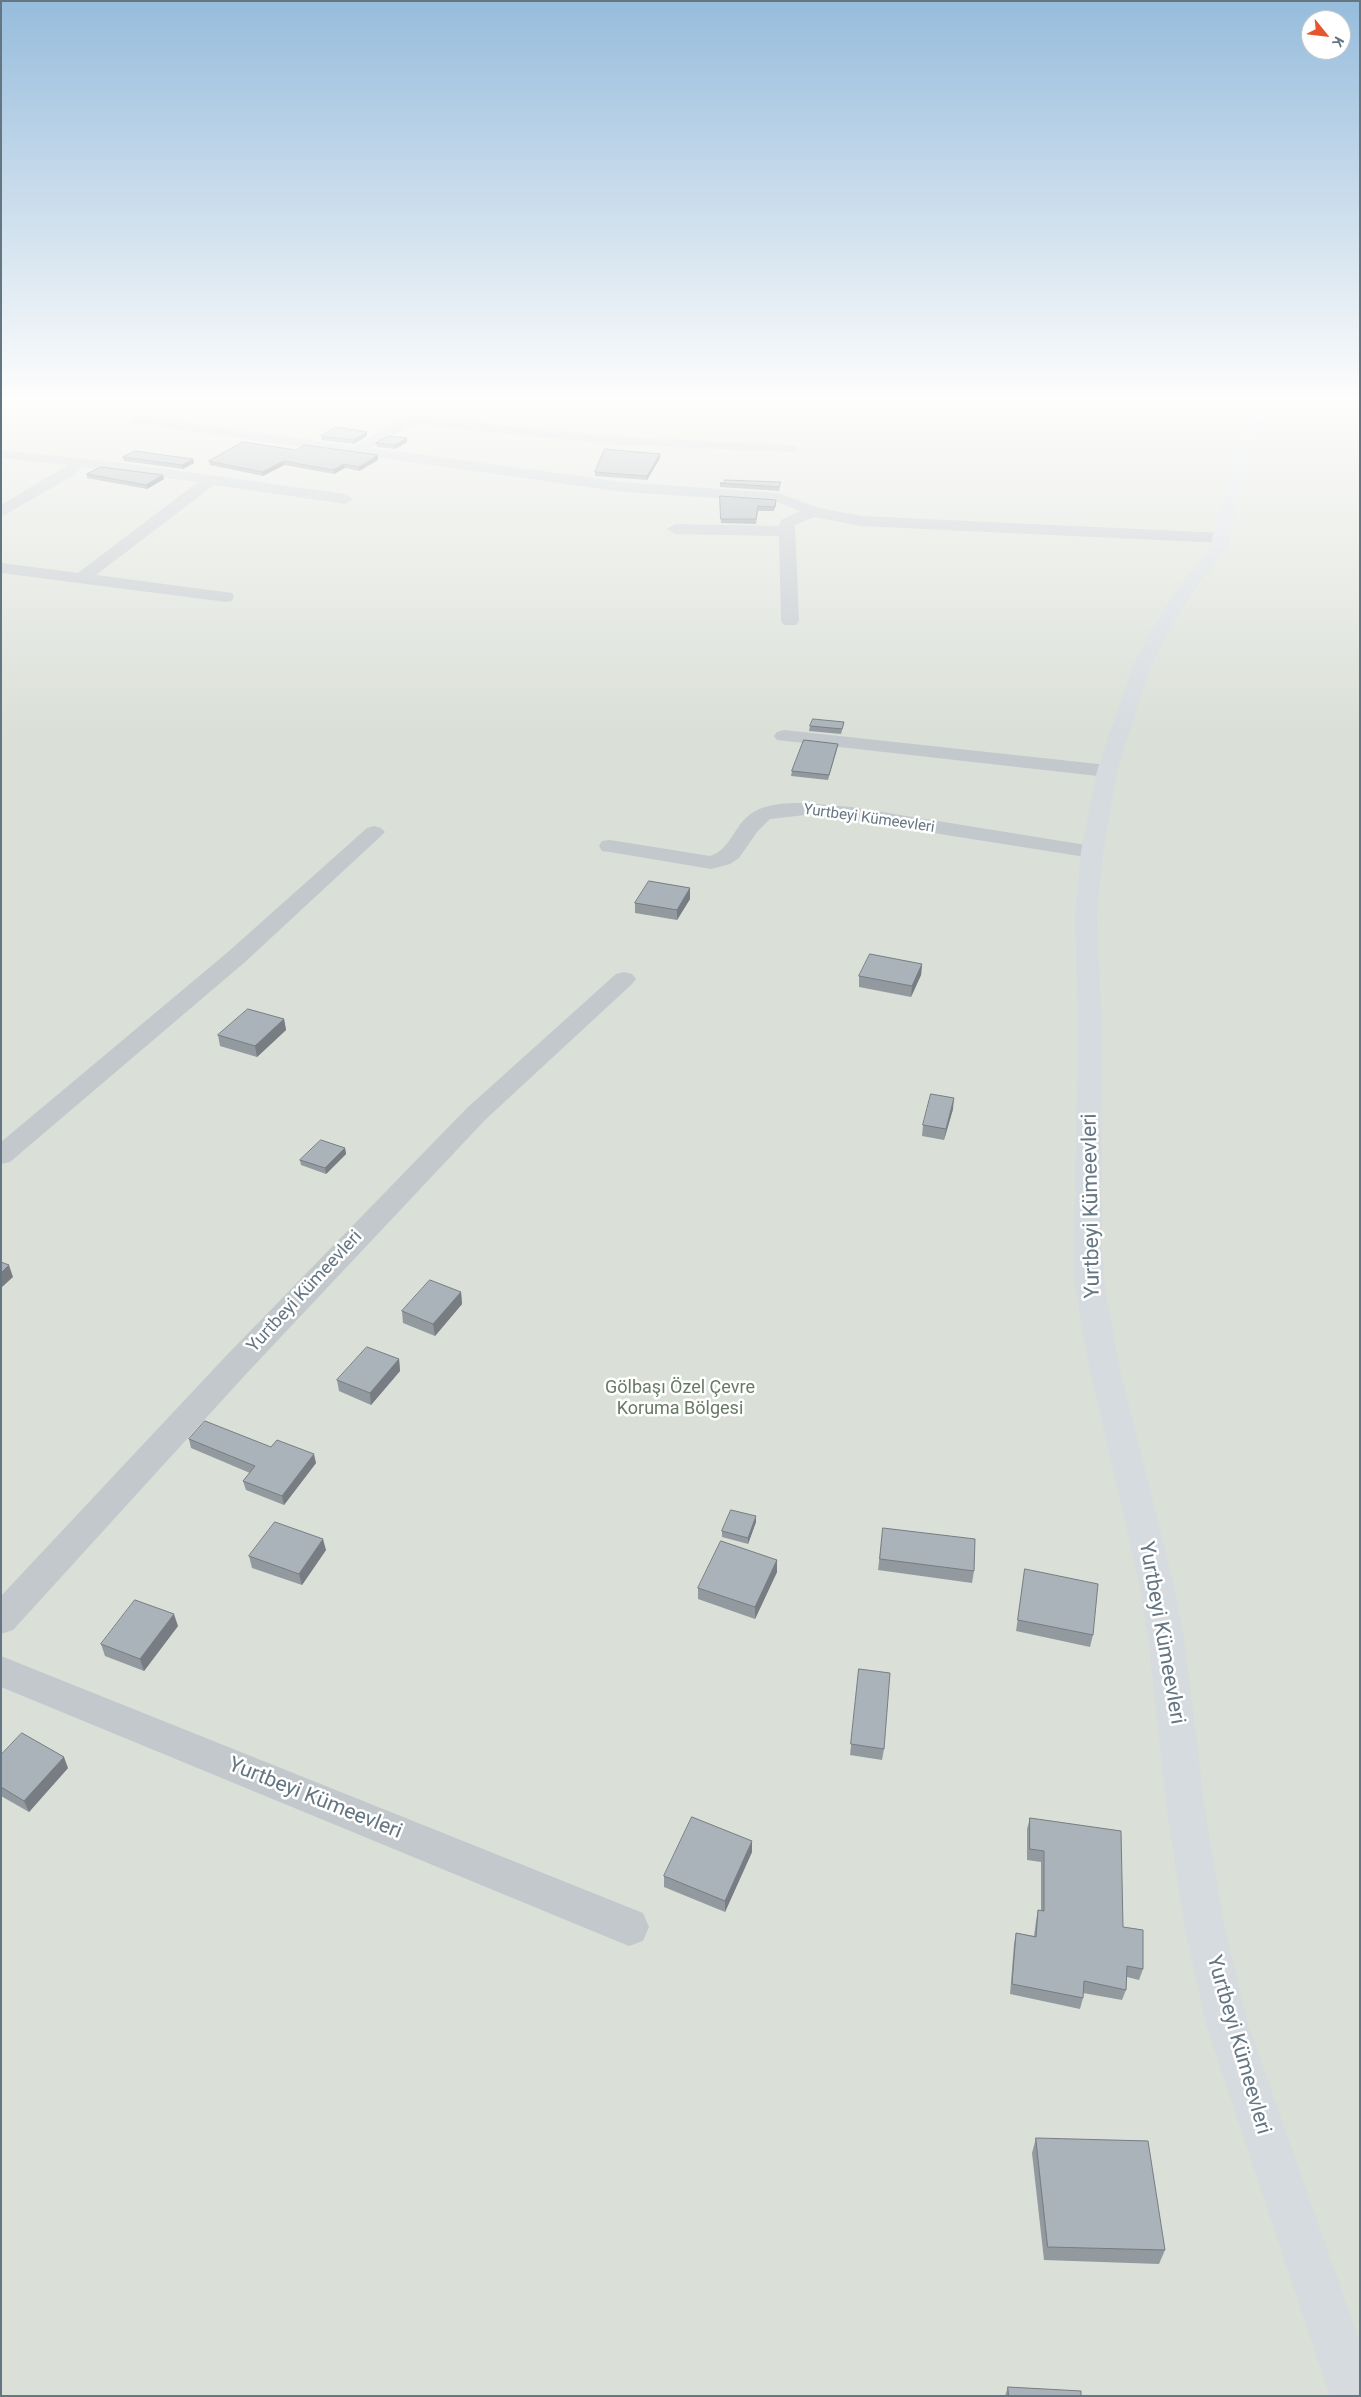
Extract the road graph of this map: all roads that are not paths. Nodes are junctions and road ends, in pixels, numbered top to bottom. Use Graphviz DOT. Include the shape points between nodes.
graph roads {
  1 [pos="169,512"];
  2 [pos="815,512"];
  3 [pos="1228,512"];
  4 [pos="675,529"];
  5 [pos="786,531"];
  6 [pos="1222,538"];
  7 [pos="1,568"];
  8 [pos="82,578"];
  9 [pos="226,597"];
  10 [pos="790,621"];
  11 [pos="784,736"];
  12 [pos="1107,771"];
  13 [pos="374,832"];
  14 [pos="610,846"];
  15 [pos="1092,852"];
  16 [pos="624,979"];
  17 [pos="1,1156"];
  18 [pos="1,1620"];
  19 [pos="1,1671"];
  20 [pos="629,1928"];
  21 [pos="1354,2396"];
  1 -- 8 [label="street"];
  2 -- 5 [label="street" via="790,520"];
  2 -- 6 [label="street" via="861,521"];
  3 -- 6 [label="street, Yurtbeyi Kümeevleri"];
  4 -- 5 [label="street"];
  5 -- 10 [label="street"];
  6 -- 12 [label="street, Yurtbeyi Kümeevleri" via="1214,558 1184,592 1140,670"];
  7 -- 8 [label="street"];
  8 -- 9 [label="street"];
  11 -- 12 [label="street"];
  12 -- 15 [label="street, Yurtbeyi Kümeevleri"];
  13 -- 17 [label="street" via="185,1002"];
  14 -- 15 [label="street, Yurtbeyi Kümeevleri" via="711,863 724,861 737,848 744,831 754,820 770,812 789,809 838,812"];
  15 -- 21 [label="street, Yurtbeyi Kümeevleri" via="1086,915 1090,1032 1090,1288 1104,1366 1156,1582 1205,1929 1227,2024"];
  16 -- 18 [label="street, Yurtbeyi Kümeevleri" via="470,1120 236,1365"];
  19 -- 20 [label="street, Yurtbeyi Kümeevleri"];
}
